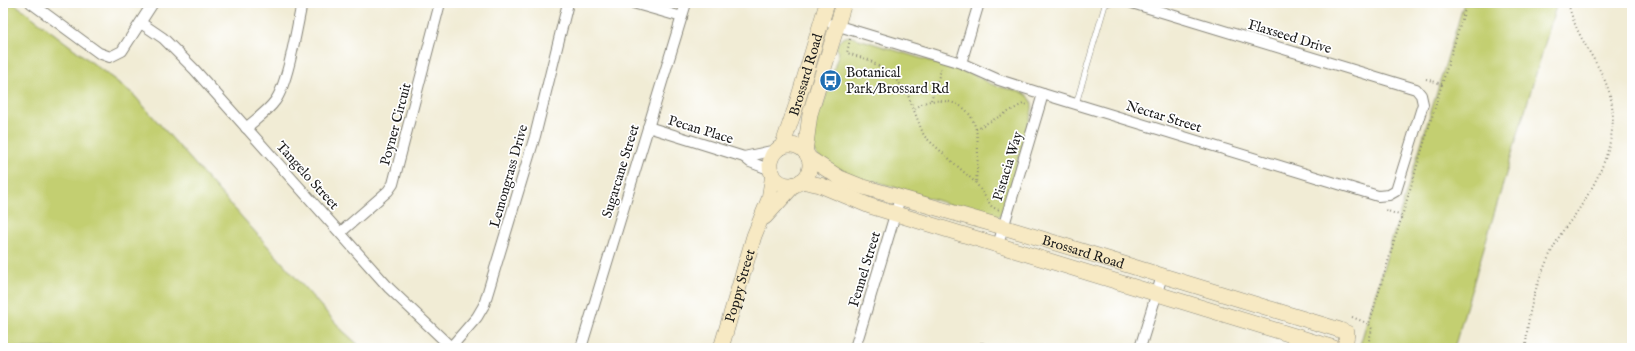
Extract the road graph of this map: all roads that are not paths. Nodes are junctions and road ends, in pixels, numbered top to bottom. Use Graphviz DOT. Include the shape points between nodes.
graph roads {
  1 [pos="31,3"];
  2 [pos="153,3"];
  3 [pos="302,3"];
  4 [pos="440,3"];
  5 [pos="568,3"];
  6 [pos="633,3"];
  7 [pos="686,3"];
  8 [pos="827,3"];
  9 [pos="844,3"];
  10 [pos="979,3"];
  11 [pos="1109,3"];
  12 [pos="1132,3"];
  13 [pos="682,17"];
  14 [pos="821,21"];
  15 [pos="140,24"];
  16 [pos="837,26"];
  17 [pos="961,63"];
  18 [pos="1416,89"];
  19 [pos="1043,94"];
  20 [pos="1076,104"];
  21 [pos="648,127"];
  22 [pos="246,128"];
  23 [pos="779,148"];
  24 [pos="807,155"];
  25 [pos="744,157"];
  26 [pos="772,172"];
  27 [pos="798,183"];
  28 [pos="900,198"];
  29 [pos="895,214"];
  30 [pos="759,224"];
  31 [pos="1003,227"];
  32 [pos="341,232"];
  33 [pos="998,245"];
  34 [pos="1162,276"];
  35 [pos="1157,293"];
  36 [pos="452,348"];
  37 [pos="581,348"];
  38 [pos="720,348"];
  39 [pos="855,348"];
  40 [pos="1140,348"];
  41 [pos="1334,348"];
  42 [pos="1345,348"];
  1 -- 15 [label="street" via="98,53 110,57 122,51"];
  2 -- 15 [label="street"];
  3 -- 22 [label="street" via="279,95"];
  4 -- 32 [label="street, Poyner Circuit" via="393,184"];
  5 -- 36 [label="street, Lemongrass Drive" via="535,136 484,305"];
  6 -- 13 [label="street"];
  7 -- 13 [label="street, Sugarcane Street"];
  8 -- 14 [label="street, Brossard Road"];
  9 -- 16 [label="street, Brossard Road"];
  10 -- 17 [label="street"];
  11 -- 20 [label="lane" via="1106,5"];
  12 -- 18 [label="street, Flaxseed Drive"];
  13 -- 21 [label="street, Sugarcane Street"];
  14 -- 16 [label="street, Nectar Street"];
  14 -- 23 [label="street, Brossard Road"];
  15 -- 22 [label="street, Tangelo Street" via="175,49"];
  16 -- 17 [label="street, Nectar Street"];
  16 -- 24 [label="street, Brossard Road" via="810,114"];
  17 -- 19 [label="street, Nectar Street" via="998,80"];
  18 -- 20 [label="street, Nectar Street" via="1423,104 1401,180 1396,191 1378,196"];
  19 -- 20 [label="street, Nectar Street"];
  19 -- 31 [label="street, Pistacia Way"];
  21 -- 25 [label="street, Pecan Place"];
  21 -- 37 [label="street, Sugarcane Street"];
  22 -- 32 [label="street, Tangelo Street"];
  23 -- 24 [label="street" via="794,145"];
  23 -- 25 [label="street, Pecan Place"];
  23 -- 26 [label="street" via="771,160"];
  24 -- 27 [label="street" via="809,171"];
  24 -- 28 [label="street, Brossard Road" via="840,178"];
  25 -- 26 [label="street, Pecan Place"];
  26 -- 27 [label="street" via="782,183"];
  26 -- 30 [label="street, Poppy Street" via="769,199"];
  27 -- 29 [label="street, Brossard Road" via="820,185 855,201"];
  27 -- 30 [label="street, Poppy Street"];
  28 -- 29 [label="street, Fennel Street"];
  28 -- 31 [label="street, Brossard Road"];
  29 -- 33 [label="street, Brossard Road"];
  29 -- 39 [label="street, Fennel Street"];
  30 -- 38 [label="street, Poppy Street"];
  31 -- 33 [label="street, Pistacia Way"];
  31 -- 34 [label="street, Brossard Road"];
  32 -- 36 [label="street, Tangelo Street" via="389,288"];
  33 -- 35 [label="street, Brossard Road"];
  34 -- 35 [label="street"];
  34 -- 42 [label="street, Brossard Road" via="1347,333"];
  35 -- 40 [label="street"];
  35 -- 41 [label="street, Brossard Road"];
}
